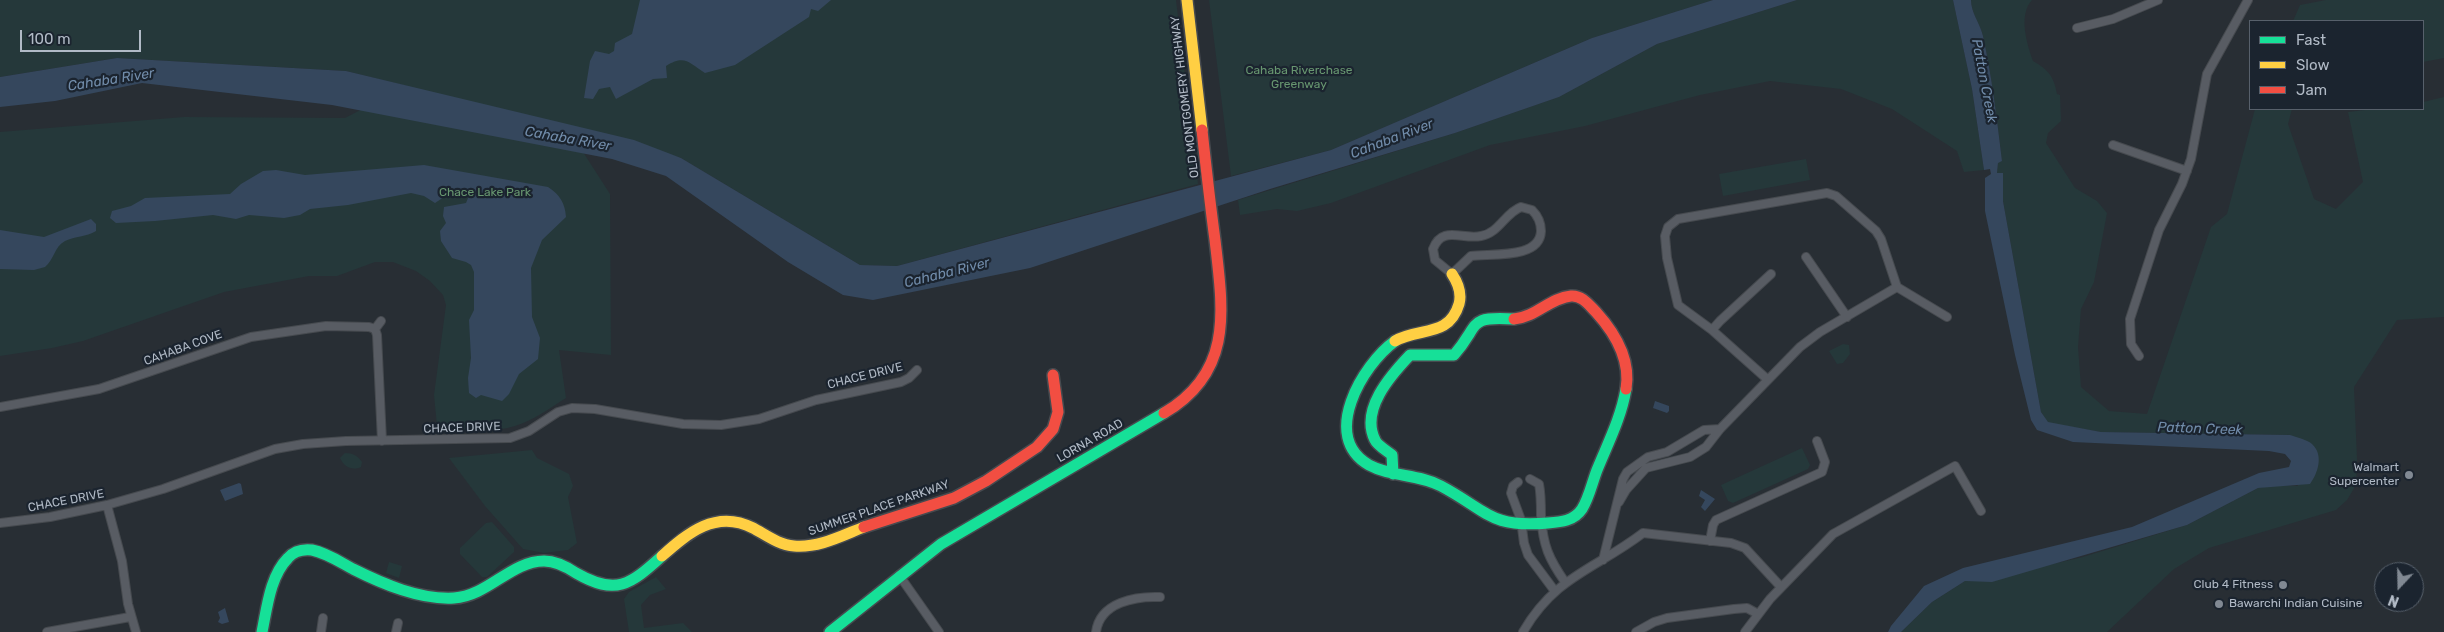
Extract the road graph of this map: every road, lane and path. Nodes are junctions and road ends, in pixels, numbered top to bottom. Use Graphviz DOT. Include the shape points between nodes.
graph roads {
  1 [pos="1187,0"];
  2 [pos="2158,0"];
  3 [pos="2248,0"];
  4 [pos="2077,28"];
  5 [pos="2112,145"];
  6 [pos="2187,171"];
  7 [pos="1210,191"];
  8 [pos="1806,257"];
  9 [pos="1452,274"];
  10 [pos="1771,274"];
  11 [pos="1898,287"];
  12 [pos="1847,317"];
  13 [pos="1947,317"];
  14 [pos="381,321"];
  15 [pos="375,329"];
  16 [pos="1712,330"];
  17 [pos="2139,356"];
  18 [pos="917,370"];
  19 [pos="1054,375"];
  20 [pos="1767,379"];
  21 [pos="0,407"];
  22 [pos="1720,429"];
  23 [pos="1817,441"];
  24 [pos="382,442"];
  25 [pos="1393,474"];
  26 [pos="1530,480"];
  27 [pos="1518,482"];
  28 [pos="1619,502"];
  29 [pos="107,506"];
  30 [pos="1981,511"];
  31 [pos="0,523"];
  32 [pos="1542,524"];
  33 [pos="1522,526"];
  34 [pos="1710,541"];
  35 [pos="1603,560"];
  36 [pos="899,575"];
  37 [pos="1565,582"];
  38 [pos="1781,587"];
  39 [pos="1554,590"];
  40 [pos="1160,597"];
  41 [pos="1758,614"];
  42 [pos="130,617"];
  43 [pos="324,618"];
  44 [pos="398,623"];
  45 [pos="47,632"];
  46 [pos="136,632"];
  47 [pos="262,632"];
  48 [pos="321,632"];
  49 [pos="396,632"];
  50 [pos="830,632"];
  51 [pos="939,632"];
  52 [pos="1096,632"];
  53 [pos="1523,632"];
  54 [pos="1636,632"];
  55 [pos="1745,632"];
  1 -- 7 [label="street, OLD MONTGOMERY HIGHWAY"];
  2 -- 4 [label="street" via="2113,19"];
  3 -- 6 [label="street" via="2207,74"];
  5 -- 6 [label="street"];
  6 -- 17 [label="street" via="2159,230 2130,319 2131,344"];
  7 -- 36 [label="street, LORNA ROAD" via="1222,304 1221,337 1213,363 1192,392 1140,428 941,544"];
  8 -- 12 [label="street"];
  9 -- 9 [label="street" via="1471,256 1508,255 1530,247 1540,235 1537,214 1528,207 1521,207 1489,234 1468,237 1451,234 1439,239 1434,244 1432,255"];
  9 -- 25 [label="street" via="1460,302 1451,320 1444,327 1396,340 1367,372 1349,401 1346,422 1351,444 1369,464"];
  10 -- 16 [label="street"];
  11 -- 12 [label="street"];
  11 -- 13 [label="street"];
  11 -- 16 [label="street" via="1876,230 1836,196 1827,193 1678,220 1668,227 1665,243 1678,305"];
  12 -- 20 [label="street" via="1800,347"];
  14 -- 15 [label="street"];
  15 -- 21 [label="street, CAHABA COVE" via="326,326 251,337 99,389"];
  15 -- 24 [label="street"];
  16 -- 20 [label="street"];
  18 -- 24 [label="street, CHACE DRIVE" via="901,382 816,400 740,423 683,424 572,408 510,438"];
  19 -- 47 [label="street, SUMMER PLACE PARKWAY" via="1058,412 1052,429 1037,447 954,498 886,518 818,545 784,544 745,523 716,521 698,528 643,574 620,585 603,585 560,564 537,562 475,594 453,598 398,586 318,552 303,550 291,554 278,572"];
  20 -- 22 [label="street"];
  22 -- 28 [label="street" via="1706,447 1690,457 1646,468"];
  22 -- 28 [label="street" via="1704,430 1668,452 1648,457 1637,464 1623,479"];
  23 -- 34 [label="street" via="1825,462 1822,472 1716,520"];
  24 -- 29 [label="street, CHACE DRIVE" via="320,442 274,449"];
  25 -- 32 [label="street" via="1392,456 1375,441 1369,419 1386,386 1410,355 1454,355 1483,319 1516,320 1564,298 1576,296 1586,301 1608,324 1622,347 1626,388 1582,509 1566,521"];
  25 -- 33 [label="street" via="1432,481 1487,517"];
  26 -- 32 [label="street" via="1539,484"];
  27 -- 33 [label="street" via="1511,493"];
  28 -- 35 [label="street"];
  29 -- 31 [label="street, CHACE DRIVE"];
  29 -- 42 [label="street" via="122,560"];
  30 -- 38 [label="street" via="1955,466 1833,534"];
  32 -- 33 [label="street"];
  32 -- 37 [label="street" via="1546,552"];
  33 -- 39 [label="street" via="1528,555"];
  34 -- 35 [label="street" via="1643,533"];
  34 -- 38 [label="street" via="1746,548"];
  35 -- 37 [label="street"];
  36 -- 50 [label="street, LORNA ROAD"];
  36 -- 51 [label="street"];
  37 -- 39 [label="street"];
  38 -- 41 [label="street"];
  39 -- 53 [label="street"];
  40 -- 52 [label="street" via="1121,603 1103,615"];
  41 -- 54 [label="street" via="1747,608 1734,608 1667,618"];
  41 -- 55 [label="street"];
  42 -- 45 [label="street"];
  42 -- 46 [label="street"];
  43 -- 48 [label="street"];
  44 -- 49 [label="street"];
}
